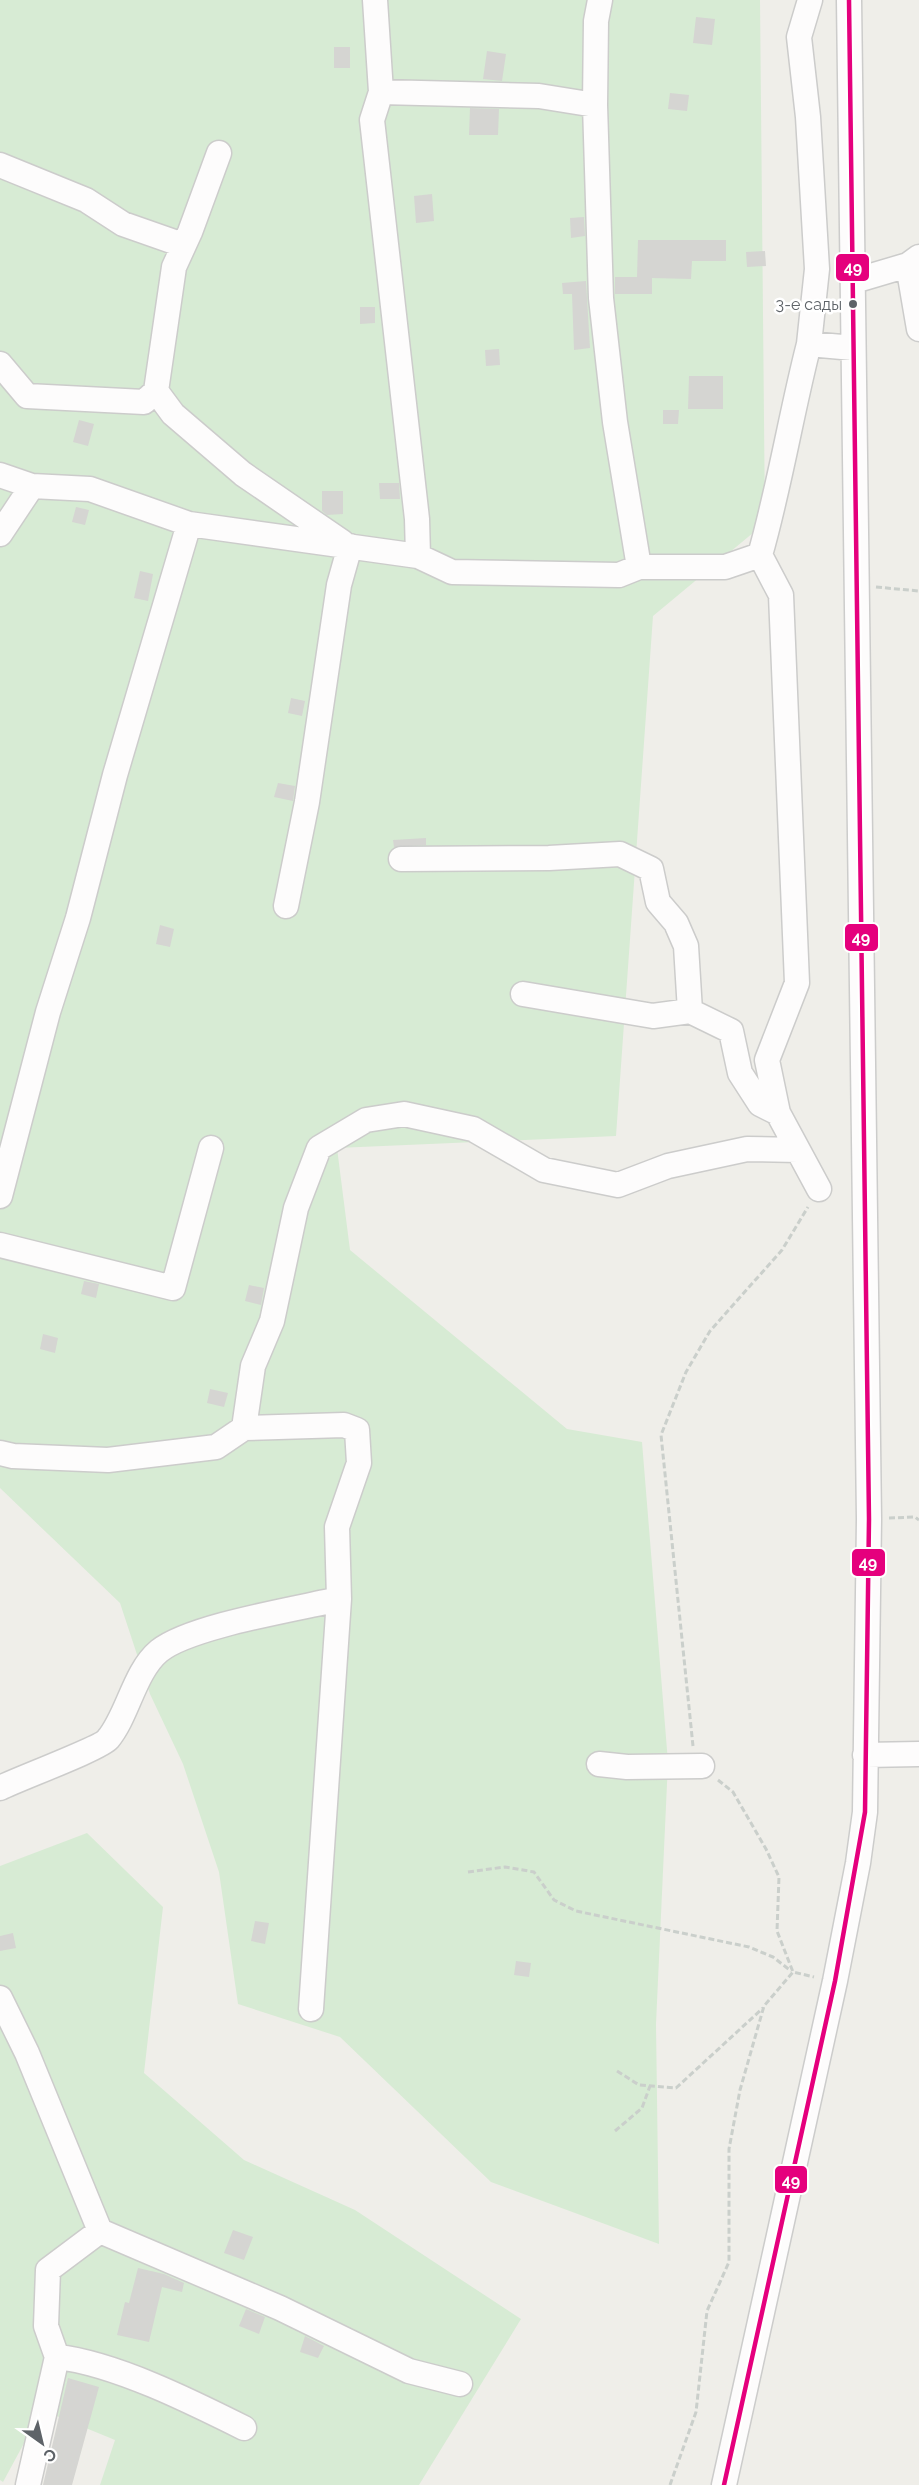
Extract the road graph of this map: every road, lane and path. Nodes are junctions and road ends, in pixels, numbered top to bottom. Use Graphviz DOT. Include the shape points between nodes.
graph roads {
  1 [pos="375,0"];
  2 [pos="600,0"];
  3 [pos="810,0"];
  4 [pos="849,0"];
  5 [pos="381,92"];
  6 [pos="595,105"];
  7 [pos="219,153"];
  8 [pos="0,165"];
  9 [pos="183,245"];
  10 [pos="913,261"];
  11 [pos="854,280"];
  12 [pos="919,328"];
  13 [pos="809,344"];
  14 [pos="853,348"];
  15 [pos="0,364"];
  16 [pos="156,391"];
  17 [pos="0,476"];
  18 [pos="32,486"];
  19 [pos="189,524"];
  20 [pos="0,534"];
  21 [pos="350,546"];
  22 [pos="760,555"];
  23 [pos="418,556"];
  24 [pos="639,567"];
  25 [pos="856,585"];
  26 [pos="919,591"];
  27 [pos="401,859"];
  28 [pos="286,906"];
  29 [pos="523,994"];
  30 [pos="690,1011"];
  31 [pos="778,1113"];
  32 [pos="211,1148"];
  33 [pos="798,1150"];
  34 [pos="819,1188"];
  35 [pos="0,1196"];
  36 [pos="0,1245"];
  37 [pos="244,1428"];
  38 [pos="0,1453"];
  39 [pos="919,1512"];
  40 [pos="915,1517"];
  41 [pos="868,1519"];
  42 [pos="919,1520"];
  43 [pos="339,1599"];
  44 [pos="919,1754"];
  45 [pos="865,1755"];
  46 [pos="599,1764"];
  47 [pos="702,1766"];
  48 [pos="0,1788"];
  49 [pos="468,1872"];
  50 [pos="793,1972"];
  51 [pos="835,1981"];
  52 [pos="0,1998"];
  53 [pos="764,2006"];
  54 [pos="311,2009"];
  55 [pos="617,2071"];
  56 [pos="650,2086"];
  57 [pos="615,2131"];
  58 [pos="100,2231"];
  59 [pos="57,2357"];
  60 [pos="460,2384"];
  61 [pos="244,2428"];
  62 [pos="28,2485"];
  63 [pos="670,2485"];
  64 [pos="724,2485"];
  1 -- 5 [label="street"];
  2 -- 6 [label="street"];
  3 -- 13 [label="street" via="799,37 808,117 816,269"];
  4 -- 11 [label="street"];
  5 -- 6 [label="street" via="539,96"];
  5 -- 23 [label="street" via="372,120"];
  6 -- 24 [label="street" via="602,298 615,422"];
  7 -- 9 [label="street"];
  8 -- 9 [label="street" via="86,200 123,224"];
  9 -- 16 [label="street" via="174,267"];
  10 -- 11 [label="street"];
  10 -- 12 [label="street"];
  11 -- 14 [label="street"];
  13 -- 14 [label="street"];
  13 -- 22 [label="street"];
  14 -- 25 [label="street"];
  15 -- 16 [label="street" via="27,396 144,402"];
  16 -- 21 [label="street" via="173,414 243,474"];
  17 -- 18 [label="street"];
  18 -- 19 [label="street" via="90,489"];
  18 -- 20 [label="street"];
  19 -- 21 [label="street"];
  19 -- 35 [label="street" via="48,1012"];
  21 -- 23 [label="street"];
  21 -- 28 [label="street" via="339,585 307,802"];
  22 -- 24 [label="street" via="725,567"];
  22 -- 31 [label="street" via="781,595 797,984 766,1060"];
  23 -- 24 [label="street" via="452,572 619,575"];
  25 -- 26 [label="path"];
  25 -- 41 [label="street"];
  27 -- 30 [label="street" via="620,854 651,869 658,902 676,922 686,946"];
  29 -- 30 [label="street" via="653,1016"];
  30 -- 31 [label="street" via="730,1032 740,1073 760,1104"];
  31 -- 33 [label="street"];
  32 -- 36 [label="street" via="173,1288"];
  33 -- 34 [label="street"];
  33 -- 37 [label="street" via="747,1149 668,1166 618,1185 544,1170 473,1129 404,1114 366,1120 319,1148 296,1208 272,1321 253,1366"];
  34 -- 47 [label="path" via="782,1250 710,1331 686,1372 661,1435 690,1740"];
  37 -- 38 [label="street" via="216,1447 108,1460"];
  37 -- 43 [label="street" via="344,1425 357,1430 359,1463 337,1527"];
  39 -- 40 [label="path"];
  40 -- 41 [label="path"];
  40 -- 42 [label="path"];
  41 -- 45 [label="street"];
  43 -- 48 [label="street" via="180,1639 158,1652 136,1684 108,1740"];
  43 -- 54 [label="street"];
  44 -- 45 [label="street"];
  45 -- 51 [label="street" via="865,1812"];
  46 -- 47 [label="street"];
  47 -- 50 [label="path" via="733,1792 779,1877 777,1931"];
  49 -- 50 [label="path" via="505,1868 534,1872 554,1900 576,1911 748,1947 773,1957"];
  50 -- 51 [label="path"];
  50 -- 53 [label="path"];
  51 -- 64 [label="street"];
  52 -- 58 [label="street" via="27,2053"];
  53 -- 56 [label="path" via="676,2088"];
  53 -- 63 [label="path" via="740,2090 729,2149 729,2262 707,2311 696,2412"];
  55 -- 56 [label="path" via="639,2085"];
  56 -- 57 [label="path" via="642,2108"];
  58 -- 59 [label="street" via="48,2270 45,2326"];
  58 -- 60 [label="street" via="280,2308 409,2371"];
  59 -- 61 [label="street" via="83,2360 198,2405"];
  59 -- 62 [label="street"];
}
